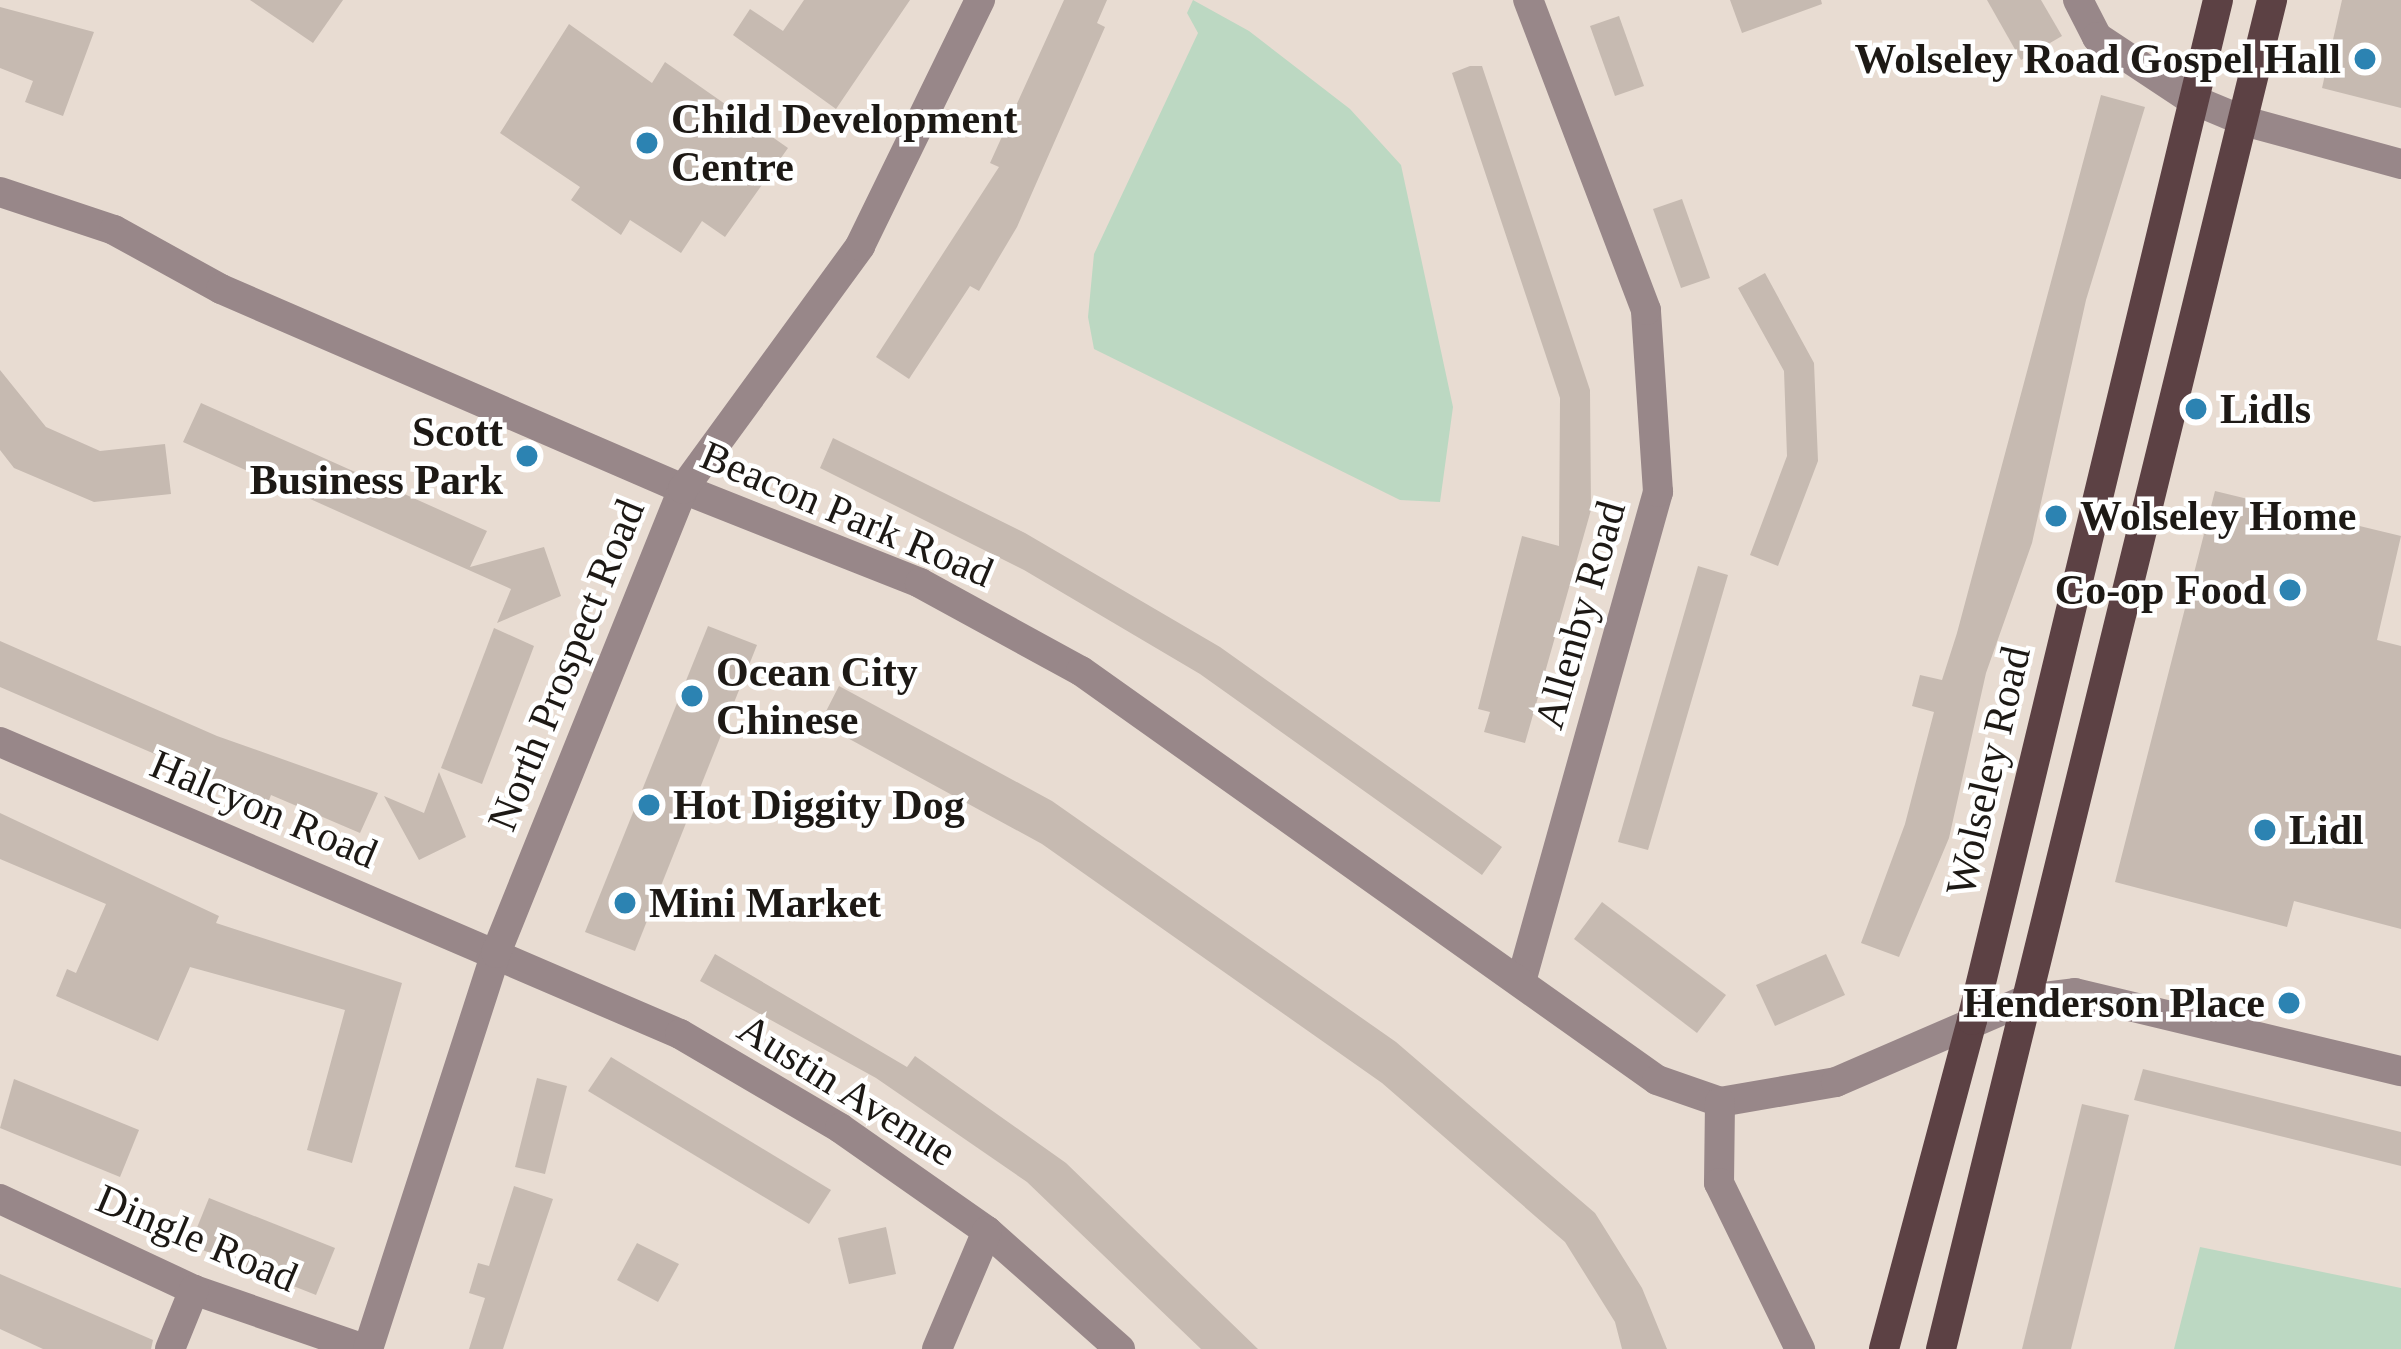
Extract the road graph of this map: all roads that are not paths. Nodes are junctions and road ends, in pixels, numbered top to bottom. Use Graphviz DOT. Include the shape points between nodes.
graph roads {
  1 [pos="980,0"];
  2 [pos="1528,0"];
  3 [pos="2078,0"];
  4 [pos="2218,0"];
  5 [pos="2272,0"];
  6 [pos="2189,98"];
  7 [pos="2244,121"];
  8 [pos="2401,164"];
  9 [pos="0,192"];
  10 [pos="683,489"];
  11 [pos="0,742"];
  12 [pos="496,953"];
  13 [pos="1522,978"];
  14 [pos="2028,999"];
  15 [pos="1972,1020"];
  16 [pos="2401,1071"];
  17 [pos="1720,1102"];
  18 [pos="0,1199"];
  19 [pos="987,1231"];
  20 [pos="194,1289"];
  21 [pos="170,1349"];
  22 [pos="366,1349"];
  23 [pos="937,1349"];
  24 [pos="1120,1349"];
  25 [pos="1800,1349"];
  26 [pos="1884,1349"];
  27 [pos="1941,1349"];
  1 -- 10 [label="street, North Prospect Road" via="860,246"];
  2 -- 13 [label="street, Allenby Road" via="1646,310 1658,492"];
  3 -- 6 [label="street" via="2097,37"];
  4 -- 6 [label="main road, Wolseley Road"];
  5 -- 7 [label="main road"];
  6 -- 7 [label="street"];
  6 -- 15 [label="main road, Wolseley Road"];
  7 -- 8 [label="street"];
  7 -- 14 [label="main road"];
  9 -- 10 [label="street, Beacon Park Road" via="114,230 221,289"];
  10 -- 12 [label="street, North Prospect Road"];
  10 -- 13 [label="street, Beacon Park Road" via="920,583 1081,671"];
  11 -- 12 [label="street, Halcyon Road"];
  12 -- 19 [label="street, Austin Avenue" via="680,1034 840,1128"];
  12 -- 22 [label="street, North Prospect Road"];
  13 -- 17 [label="street, Beacon Park Road" via="1657,1080"];
  14 -- 15 [label="street"];
  14 -- 16 [label="street" via="2075,993"];
  14 -- 27 [label="main road"];
  15 -- 17 [label="street, Beacon Park Road" via="1836,1082"];
  15 -- 26 [label="main road, Wolseley Road"];
  17 -- 25 [label="street" via="1718,1183"];
  18 -- 20 [label="street, Dingle Road"];
  19 -- 23 [label="street"];
  19 -- 24 [label="street, Austin Avenue"];
  20 -- 21 [label="street"];
  20 -- 22 [label="street, Dingle Road"];
}
